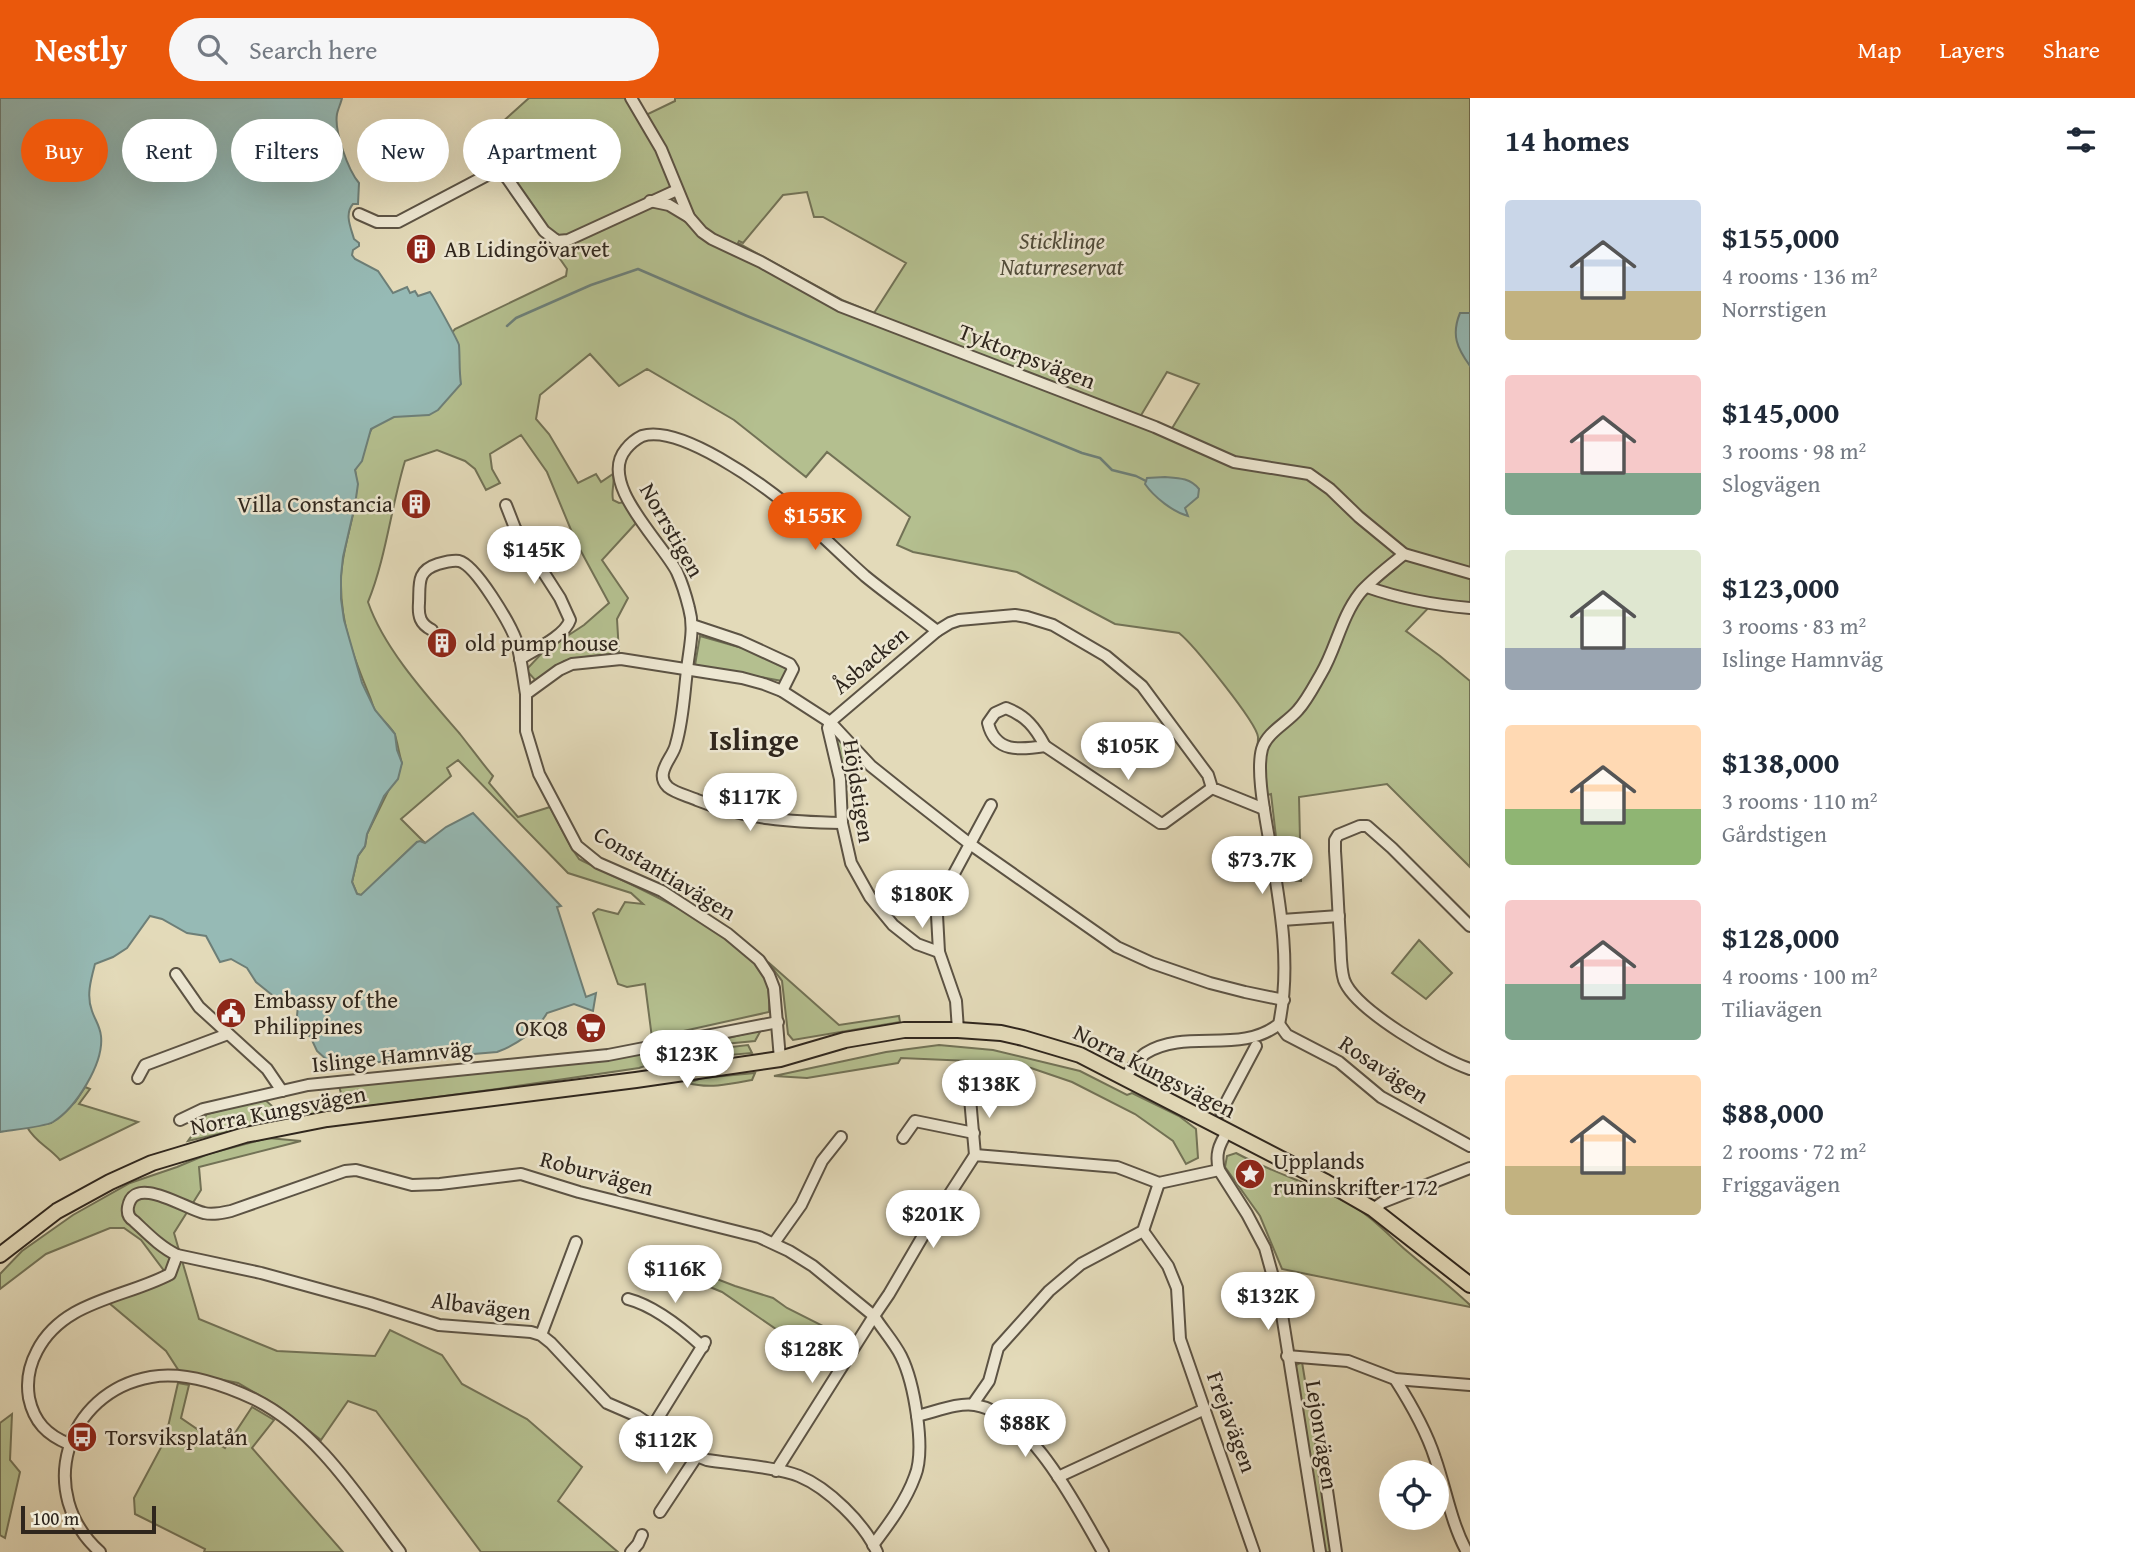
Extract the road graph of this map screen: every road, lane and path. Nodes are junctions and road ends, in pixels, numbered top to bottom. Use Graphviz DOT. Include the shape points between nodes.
graph roads {
  1 [pos="631,98"];
  2 [pos="677,190"];
  3 [pos="650,201"];
  4 [pos="359,214"];
  5 [pos="689,217"];
  6 [pos="506,505"];
  7 [pos="1404,554"];
  8 [pos="1470,573"];
  9 [pos="1367,587"];
  10 [pos="1470,608"];
  11 [pos="692,625"];
  12 [pos="432,629"];
  13 [pos="937,631"];
  14 [pos="520,659"];
  15 [pos="687,670"];
  16 [pos="782,691"];
  17 [pos="526,694"];
  18 [pos="830,722"];
  19 [pos="1045,746"];
  20 [pos="1212,788"];
  21 [pos="991,805"];
  22 [pos="1264,809"];
  23 [pos="842,823"];
  24 [pos="970,844"];
  25 [pos="1339,916"];
  26 [pos="1282,920"];
  27 [pos="1470,926"];
  28 [pos="939,951"];
  29 [pos="176,974"];
  30 [pos="1284,1000"];
  31 [pos="778,1022"];
  32 [pos="1279,1024"];
  33 [pos="958,1030"];
  34 [pos="228,1034"];
  35 [pos="1256,1046"];
  36 [pos="780,1059"];
  37 [pos="1470,1069"];
  38 [pos="138,1078"];
  39 [pos="1125,1078"];
  40 [pos="969,1087"];
  41 [pos="282,1091"];
  42 [pos="1221,1112"];
  43 [pos="180,1120"];
  44 [pos="1227,1132"];
  45 [pos="974,1133"];
  46 [pos="841,1137"];
  47 [pos="903,1138"];
  48 [pos="1470,1146"];
  49 [pos="975,1156"];
  50 [pos="1470,1168"];
  51 [pos="1219,1170"];
  52 [pos="1159,1183"];
  53 [pos="128,1204"];
  54 [pos="1373,1209"];
  55 [pos="1143,1231"];
  56 [pos="576,1242"];
  57 [pos="774,1243"];
  58 [pos="0,1255"];
  59 [pos="177,1255"];
  60 [pos="1470,1286"];
  61 [pos="628,1298"];
  62 [pos="874,1316"];
  63 [pos="541,1335"];
  64 [pos="1287,1356"];
  65 [pos="1395,1379"];
  66 [pos="1470,1385"];
  67 [pos="973,1404"];
  68 [pos="1205,1409"];
  69 [pos="917,1416"];
  70 [pos="653,1426"];
  71 [pos="69,1444"];
  72 [pos="697,1456"];
  73 [pos="1322,1456"];
  74 [pos="776,1471"];
  75 [pos="1058,1478"];
  76 [pos="660,1512"];
  77 [pos="642,1535"];
  78 [pos="875,1548"];
  79 [pos="100,1552"];
  80 [pos="400,1552"];
  81 [pos="631,1552"];
  82 [pos="1103,1552"];
  83 [pos="1254,1552"];
  84 [pos="1320,1552"];
  85 [pos="1336,1552"];
  86 [pos="1468,1552"];
  1 -- 2 [label="street, Tyktorpsvägen" via="661,149"];
  2 -- 3 [label="street"];
  2 -- 5 [label="street, Tyktorpsvägen"];
  3 -- 4 [label="street" via="568,240 556,241 507,178 493,172 398,222 377,222"];
  3 -- 5 [label="street" via="669,205"];
  5 -- 7 [label="street, Tyktorpsvägen" via="712,239 840,306 1155,427 1234,463 1309,474"];
  6 -- 14 [label="street" via="570,620 560,634"];
  7 -- 8 [label="street, Tyktorpsvägen"];
  7 -- 9 [label="street"];
  9 -- 10 [label="street" via="1426,603"];
  9 -- 22 [label="street" via="1350,610 1305,701 1266,740 1261,761"];
  11 -- 13 [label="street, Norrstigen" via="677,573 636,514 617,471 618,460 633,441 654,434 688,442 735,467"];
  11 -- 15 [label="street, Norrstigen"];
  11 -- 16 [label="street" via="790,664 793,669"];
  12 -- 14 [label="street, Constantiavägen" via="423,625 418,615 423,572 451,561 461,562 495,601 512,629"];
  13 -- 18 [label="street, Åsbacken"];
  13 -- 20 [label="street" via="959,620 1014,615 1054,625 1081,640 1142,686 1208,775"];
  14 -- 17 [label="street, Constantiavägen"];
  15 -- 16 [label="street" via="742,677"];
  15 -- 17 [label="street" via="621,659 581,663 559,670"];
  15 -- 23 [label="street, Norrstigen" via="676,745 663,772 669,788 749,817"];
  16 -- 18 [label="street"];
  17 -- 31 [label="street, Constantiavägen" via="526,731 538,774 577,846 598,863 662,891 745,947 769,975"];
  18 -- 23 [label="street, Höjdstigen"];
  18 -- 24 [label="street" via="871,766"];
  19 -- 19 [label="street" via="1036,728 1021,714 1006,708 988,723 991,734 1006,747"];
  19 -- 20 [label="street" via="1164,824"];
  20 -- 22 [label="street"];
  21 -- 24 [label="street"];
  22 -- 26 [label="street"];
  23 -- 28 [label="street, Höjdstigen" via="850,863 881,911 917,944"];
  24 -- 28 [label="street" via="943,894 937,915"];
  24 -- 30 [label="street" via="1133,955 1210,983"];
  25 -- 26 [label="street"];
  25 -- 27 [label="street" via="1335,840 1367,826"];
  25 -- 37 [label="street" via="1343,974 1355,998 1408,1039"];
  26 -- 30 [label="street"];
  28 -- 33 [label="street" via="956,1001"];
  29 -- 34 [label="street" via="199,1007"];
  30 -- 32 [label="street"];
  31 -- 36 [label="street, Constantiavägen"];
  31 -- 41 [label="street, Islinge Hamnväg" via="608,1055 337,1081"];
  32 -- 39 [label="street" via="1243,1039 1163,1045 1145,1053"];
  32 -- 48 [label="street, Rosavägen" via="1287,1035 1339,1062 1381,1097"];
  33 -- 36 [label="main road, Norra Kungsvägen" via="904,1030 845,1040"];
  33 -- 39 [label="main road, Norra Kungsvägen" via="1001,1033 1053,1045"];
  34 -- 38 [label="street" via="145,1065"];
  34 -- 41 [label="street" via="267,1069"];
  35 -- 42 [label="street"];
  36 -- 58 [label="main road, Norra Kungsvägen" via="327,1119 245,1135 152,1163 110,1182 57,1211"];
  39 -- 44 [label="main road, Norra Kungsvägen"];
  40 -- 45 [label="street"];
  41 -- 43 [label="street, Islinge Hamnväg" via="203,1109"];
  44 -- 51 [label="street" via="1217,1149"];
  44 -- 54 [label="main road, Norra Kungsvägen"];
  45 -- 47 [label="street" via="915,1121"];
  45 -- 49 [label="street"];
  46 -- 57 [label="street"];
  49 -- 52 [label="street" via="1117,1167"];
  49 -- 62 [label="street"];
  50 -- 54 [label="street"];
  51 -- 52 [label="street"];
  51 -- 64 [label="street, Lejonvägen" via="1258,1233 1271,1264"];
  52 -- 55 [label="street"];
  53 -- 57 [label="street, Roburvägen" via="139,1193 150,1193 216,1214 345,1171 412,1185 521,1174"];
  53 -- 59 [label="street, Albavägen" via="130,1219"];
  54 -- 60 [label="main road, Norra Kungsvägen"];
  55 -- 67 [label="street" via="1081,1264 1048,1291 998,1348 989,1381"];
  55 -- 68 [label="street, Frejavägen" via="1168,1266 1177,1288 1180,1339"];
  56 -- 63 [label="street"];
  57 -- 62 [label="street, Roburvägen" via="813,1266"];
  59 -- 63 [label="street, Albavägen" via="261,1273 439,1325"];
  59 -- 71 [label="street" via="170,1274 75,1313 50,1329 40,1346 29,1368 29,1401 43,1429"];
  61 -- 70 [label="street" via="704,1345"];
  62 -- 69 [label="street, Roburvägen" via="901,1355"];
  62 -- 74 [label="street"];
  63 -- 70 [label="street, Albavägen" via="607,1403"];
  64 -- 65 [label="street" via="1348,1361"];
  64 -- 84 [label="street, Lejonvägen"];
  65 -- 66 [label="street"];
  65 -- 86 [label="street" via="1435,1456 1455,1525"];
  67 -- 69 [label="street"];
  67 -- 75 [label="street" via="1014,1423"];
  68 -- 75 [label="street"];
  68 -- 83 [label="street, Frejavägen"];
  69 -- 78 [label="street, Roburvägen" via="916,1476"];
  70 -- 72 [label="street, Albavägen"];
  71 -- 79 [label="street" via="65,1478 71,1513"];
  71 -- 80 [label="street" via="94,1406 138,1380 173,1376 216,1385 267,1407 320,1450"];
  72 -- 74 [label="street, Albavägen"];
  72 -- 76 [label="street"];
  73 -- 85 [label="street"];
  74 -- 78 [label="street, Albavägen" via="798,1475 820,1488 855,1519"];
  75 -- 82 [label="street"];
  77 -- 81 [label="street"];
}
